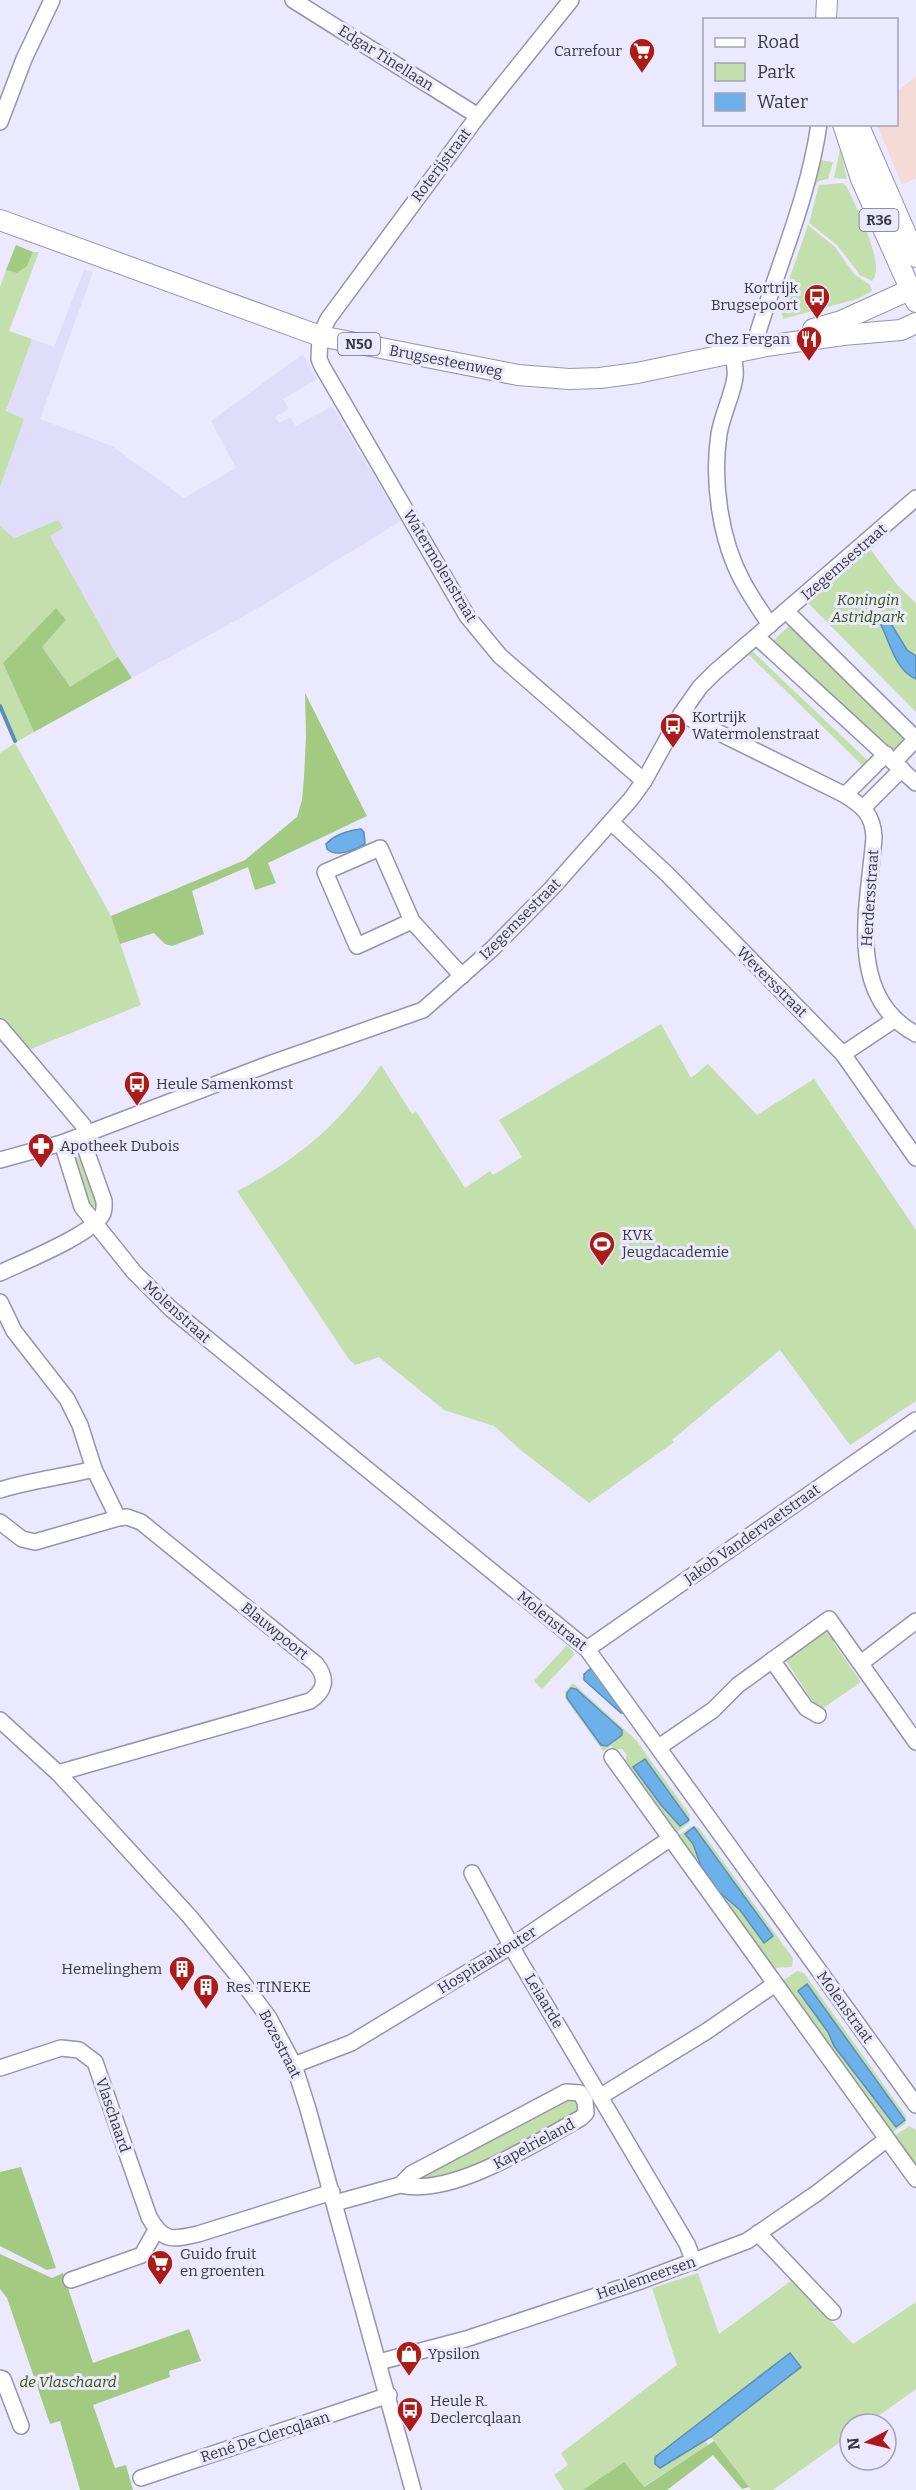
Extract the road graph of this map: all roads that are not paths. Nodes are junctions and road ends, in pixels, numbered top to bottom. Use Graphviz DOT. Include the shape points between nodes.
graph roads {
  1 [pos="52,0"];
  2 [pos="571,0"];
  3 [pos="827,0"];
  4 [pos="840,0"];
  5 [pos="296,1"];
  6 [pos="826,18"];
  7 [pos="839,18"];
  8 [pos="478,116"];
  9 [pos="0,122"];
  10 [pos="819,126"];
  11 [pos="844,126"];
  12 [pos="859,126"];
  13 [pos="0,220"];
  14 [pos="916,257"];
  15 [pos="914,293"];
  16 [pos="916,323"];
  17 [pos="320,336"];
  18 [pos="759,347"];
  19 [pos="733,354"];
  20 [pos="916,498"];
  21 [pos="786,611"];
  22 [pos="770,625"];
  23 [pos="757,637"];
  24 [pos="681,714"];
  25 [pos="916,739"];
  26 [pos="894,762"];
  27 [pos="644,781"];
  28 [pos="916,783"];
  29 [pos="845,795"];
  30 [pos="863,808"];
  31 [pos="610,822"];
  32 [pos="412,921"];
  33 [pos="462,976"];
  34 [pos="894,1020"];
  35 [pos="0,1027"];
  36 [pos="916,1034"];
  37 [pos="843,1054"];
  38 [pos="84,1135"];
  39 [pos="62,1143"];
  40 [pos="916,1158"];
  41 [pos="0,1160"];
  42 [pos="95,1223"];
  43 [pos="0,1273"];
  44 [pos="0,1302"];
  45 [pos="916,1420"];
  46 [pos="94,1469"];
  47 [pos="0,1490"];
  48 [pos="118,1518"];
  49 [pos="0,1522"];
  50 [pos="916,1621"];
  51 [pos="587,1649"];
  52 [pos="772,1660"];
  53 [pos="861,1663"];
  54 [pos="818,1715"];
  55 [pos="0,1720"];
  56 [pos="916,1742"];
  57 [pos="659,1747"];
  58 [pos="612,1757"];
  59 [pos="58,1773"];
  60 [pos="671,1838"];
  61 [pos="472,1873"];
  62 [pos="513,1945"];
  63 [pos="775,1984"];
  64 [pos="294,2065"];
  65 [pos="0,2068"];
  66 [pos="601,2096"];
  67 [pos="916,2105"];
  68 [pos="887,2139"];
  69 [pos="916,2179"];
  70 [pos="400,2185"];
  71 [pos="333,2198"];
  72 [pos="156,2230"];
  73 [pos="758,2233"];
  74 [pos="693,2262"];
  75 [pos="71,2280"];
  76 [pos="833,2313"];
  77 [pos="379,2362"];
  78 [pos="0,2379"];
  79 [pos="389,2395"];
  80 [pos="21,2426"];
  81 [pos="141,2478"];
  82 [pos="413,2490"];
  1 -- 9 [label="street"];
  2 -- 8 [label="street, Roterijstraat"];
  3 -- 6 [label="main road"];
  4 -- 7 [label="main road"];
  5 -- 8 [label="street, Edgar Tinellaan"];
  8 -- 17 [label="street, Roterijstraat" via="328,318"];
  10 -- 18 [label="street"];
  11 -- 15 [label="main road, R36" via="861,179"];
  12 -- 14 [label="main road, R36"];
  13 -- 17 [label="main road, Brugsesteenweg / N50"];
  15 -- 18 [label="main road, Brugsesteenweg / N50"];
  16 -- 18 [label="main road, Brugsesteenweg / N50" via="894,331"];
  17 -- 19 [label="main road, Brugsesteenweg / N50" via="472,368 569,379 637,373"];
  17 -- 27 [label="street, Watermolenstraat" via="322,366 467,616 500,656"];
  18 -- 19 [label="main road, Brugsesteenweg / N50"];
  19 -- 22 [label="street" via="735,376 718,436 721,513 742,581"];
  20 -- 21 [label="street, Izegemsestraat"];
  21 -- 22 [label="street, Izegemsestraat"];
  21 -- 25 [label="street"];
  22 -- 23 [label="street, Izegemsestraat"];
  23 -- 24 [label="street, Izegemsestraat" via="715,672"];
  23 -- 26 [label="street"];
  24 -- 27 [label="street, Izegemsestraat"];
  24 -- 29 [label="street"];
  25 -- 26 [label="street"];
  26 -- 28 [label="street"];
  26 -- 29 [label="street"];
  26 -- 30 [label="street"];
  27 -- 31 [label="street, Izegemsestraat"];
  29 -- 30 [label="street"];
  30 -- 34 [label="street, Herdersstraat" via="870,814 874,837 865,943 867,965 881,1003"];
  31 -- 33 [label="street, Izegemsestraat" via="552,888"];
  31 -- 37 [label="street, Weversstraat" via="667,874"];
  32 -- 32 [label="street" via="379,843 323,865 357,946"];
  32 -- 33 [label="street"];
  33 -- 38 [label="street, Izegemsestraat" via="423,1010"];
  34 -- 36 [label="street, Herdersstraat"];
  34 -- 37 [label="street"];
  35 -- 38 [label="street" via="83,1125"];
  37 -- 40 [label="street, Weversstraat"];
  38 -- 39 [label="street, Izegemsestraat"];
  38 -- 42 [label="street" via="105,1209"];
  39 -- 41 [label="street, Izegemsestraat"];
  39 -- 42 [label="street, Molenstraat" via="82,1207"];
  42 -- 43 [label="street" via="87,1231"];
  42 -- 51 [label="street, Molenstraat" via="134,1272 186,1322"];
  44 -- 46 [label="street" via="14,1331 67,1399"];
  45 -- 51 [label="street, Jakob Vandervaetstraat"];
  46 -- 47 [label="street"];
  46 -- 48 [label="street"];
  48 -- 49 [label="street" via="35,1542 22,1539"];
  48 -- 59 [label="street, Blauwpoort" via="141,1522 160,1537 316,1664 323,1673 324,1684 320,1694 310,1701"];
  50 -- 53 [label="street"];
  51 -- 57 [label="street, Molenstraat"];
  52 -- 53 [label="street" via="829,1619"];
  52 -- 54 [label="street" via="806,1708"];
  52 -- 57 [label="street" via="713,1710"];
  53 -- 56 [label="street"];
  55 -- 59 [label="street, Bozestraat"];
  57 -- 67 [label="street, Molenstraat"];
  58 -- 60 [label="street"];
  59 -- 64 [label="street, Bozestraat" via="218,1951 269,2018"];
  60 -- 62 [label="street, Hospitaalkouter"];
  60 -- 63 [label="street"];
  61 -- 62 [label="street, Leiaarde"];
  62 -- 64 [label="street, Hospitaalkouter" via="351,2043"];
  62 -- 66 [label="street, Leiaarde"];
  63 -- 66 [label="street"];
  63 -- 68 [label="street"];
  64 -- 71 [label="street, Bozestraat"];
  65 -- 72 [label="street, Vlaschaard" via="62,2048 79,2050 95,2062"];
  66 -- 74 [label="street, Leiaarde" via="687,2244"];
  68 -- 69 [label="street"];
  68 -- 73 [label="street, Heulemeersen"];
  70 -- 70 [label="street, Kapelrieland" via="411,2174 566,2092 580,2093 585,2101 586,2113 581,2118 489,2168 424,2187"];
  70 -- 71 [label="street, Kapelrieland"];
  71 -- 72 [label="street" via="179,2238 166,2237"];
  71 -- 77 [label="street, Bozestraat"];
  72 -- 75 [label="street" via="142,2255"];
  73 -- 74 [label="street, Heulemeersen"];
  73 -- 76 [label="street"];
  74 -- 77 [label="street, Heulemeersen" via="466,2339"];
  77 -- 79 [label="street, Bozestraat"];
  78 -- 80 [label="street"];
  79 -- 81 [label="street, René De Clercqlaan"];
  79 -- 82 [label="street, Bozestraat"];
}
